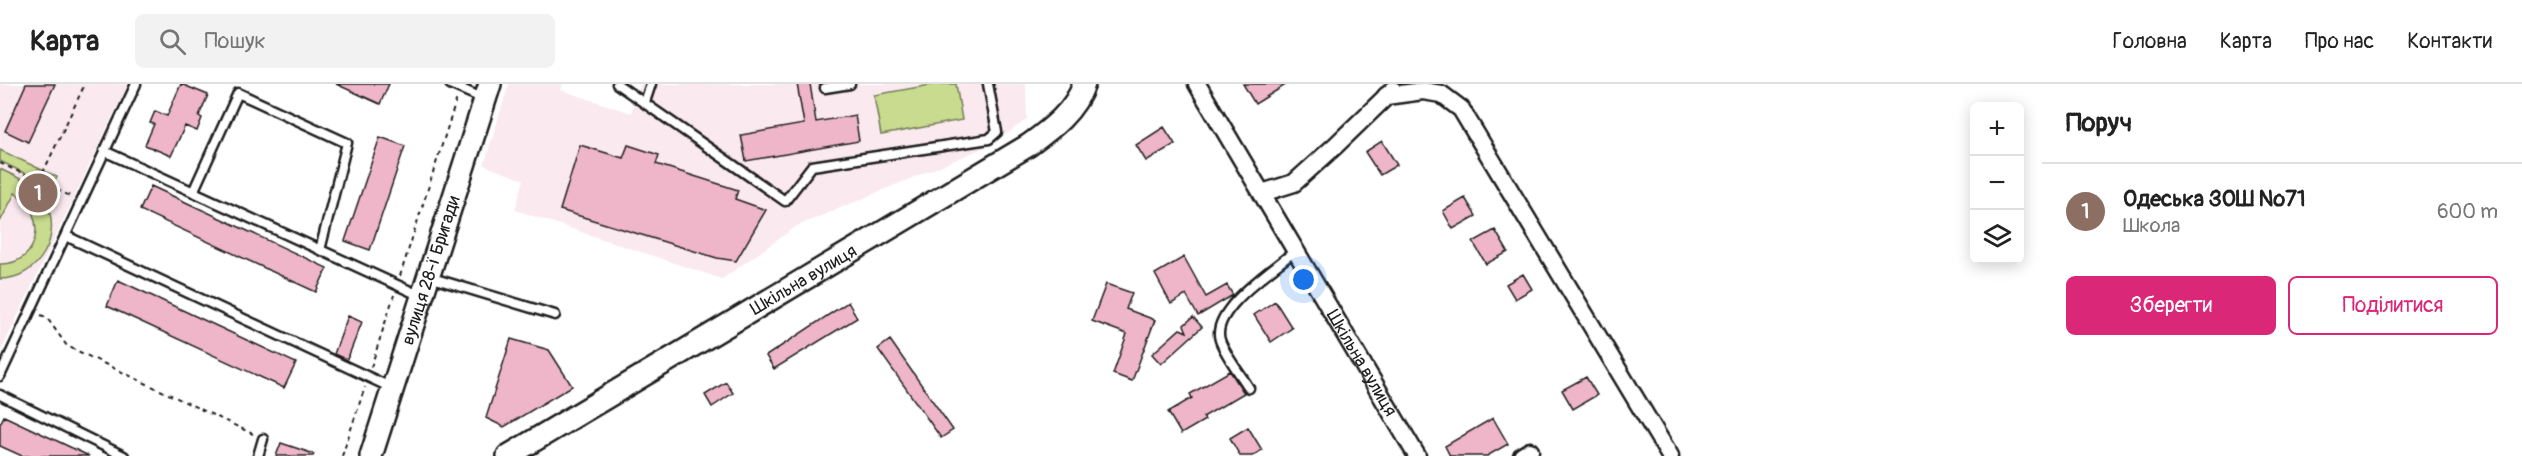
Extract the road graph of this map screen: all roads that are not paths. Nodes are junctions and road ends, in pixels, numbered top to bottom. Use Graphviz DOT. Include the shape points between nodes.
graph roads {
  1 [pos="136,84"];
  2 [pos="450,84"];
  3 [pos="617,84"];
  4 [pos="651,84"];
  5 [pos="850,84"];
  6 [pos="988,84"];
  7 [pos="1197,84"];
  8 [pos="1398,84"];
  9 [pos="1087,85"];
  10 [pos="825,88"];
  11 [pos="487,92"];
  12 [pos="1386,96"];
  13 [pos="645,102"];
  14 [pos="104,151"];
  15 [pos="193,192"];
  16 [pos="1262,193"];
  17 [pos="66,236"];
  18 [pos="320,250"];
  19 [pos="1295,251"];
  20 [pos="424,286"];
  21 [pos="555,315"];
  22 [pos="0,376"];
  23 [pos="393,388"];
  24 [pos="1249,388"];
  25 [pos="0,394"];
  26 [pos="263,439"];
  27 [pos="124,456"];
  28 [pos="258,456"];
  29 [pos="371,456"];
  30 [pos="508,456"];
  31 [pos="1417,456"];
  32 [pos="1671,456"];
  1 -- 14 [label="lane"];
  2 -- 11 [label="lane"];
  3 -- 13 [label="lane"];
  4 -- 13 [label="lane"];
  5 -- 10 [label="lane"];
  6 -- 13 [label="lane" via="997,132 989,139 812,166 785,201"];
  7 -- 16 [label="street, Шкільна вулиця"];
  8 -- 12 [label="street"];
  9 -- 30 [label="street, Шкільна вулиця" via="1052,128 1029,145"];
  11 -- 20 [label="street, вулиця 28-ї Бригади"];
  12 -- 16 [label="street" via="1294,183"];
  12 -- 32 [label="street" via="1423,91 1441,94 1461,109"];
  14 -- 15 [label="lane"];
  14 -- 17 [label="lane"];
  15 -- 18 [label="lane"];
  15 -- 18 [label="lane" via="238,93 248,97 346,143"];
  16 -- 19 [label="street, Шкільна вулиця"];
  17 -- 22 [label="lane"];
  17 -- 23 [label="lane"];
  18 -- 20 [label="lane" via="397,285"];
  19 -- 24 [label="lane" via="1244,293 1219,325 1220,340"];
  19 -- 31 [label="street, Шкільна вулиця"];
  20 -- 21 [label="lane"];
  20 -- 23 [label="street, вулиця 28-ї Бригади"];
  23 -- 29 [label="street, вулиця 28-ї Бригади"];
  25 -- 27 [label="lane"];
  26 -- 28 [label="lane"];
}
